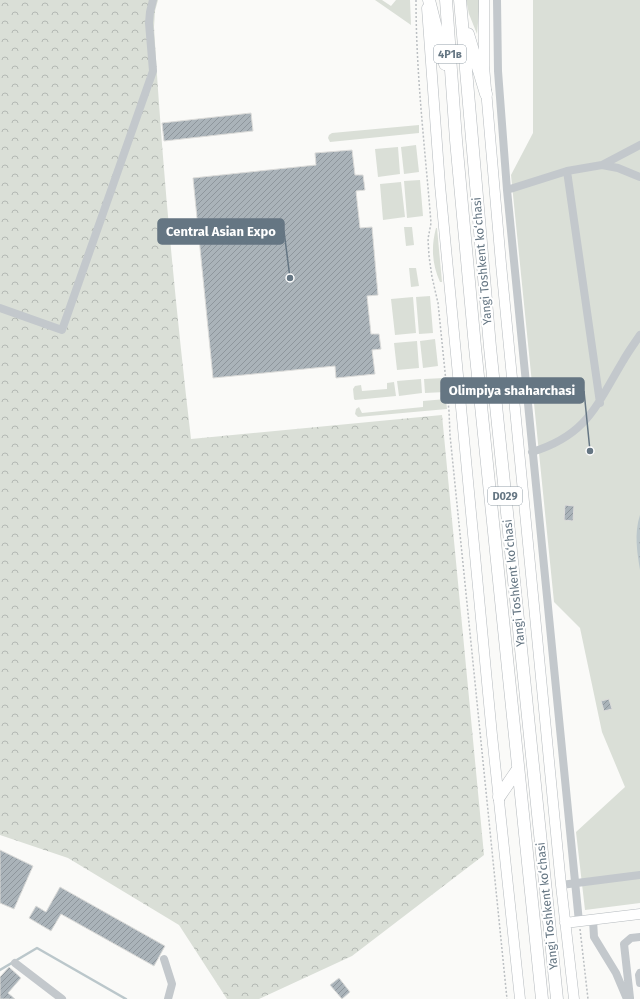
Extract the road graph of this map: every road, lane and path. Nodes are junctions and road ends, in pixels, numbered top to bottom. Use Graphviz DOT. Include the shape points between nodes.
graph roads {
  1 [pos="153,0"];
  2 [pos="416,0"];
  3 [pos="428,0"];
  4 [pos="446,0"];
  5 [pos="484,0"];
  6 [pos="497,0"];
  7 [pos="460,5"];
  8 [pos="486,94"];
  9 [pos="453,96"];
  10 [pos="640,145"];
  11 [pos="602,165"];
  12 [pos="567,171"];
  13 [pos="640,177"];
  14 [pos="507,190"];
  15 [pos="0,308"];
  16 [pos="640,335"];
  17 [pos="600,403"];
  18 [pos="532,452"];
  19 [pos="518,769"];
  20 [pos="499,797"];
  21 [pos="640,875"];
  22 [pos="575,883"];
  23 [pos="561,885"];
  24 [pos="640,914"];
  25 [pos="592,920"];
  26 [pos="579,922"];
  27 [pos="566,923"];
  28 [pos="640,937"];
  29 [pos="164,959"];
  30 [pos="15,963"];
  31 [pos="640,973"];
  32 [pos="640,983"];
  33 [pos="62,999"];
  34 [pos="168,999"];
  35 [pos="507,999"];
  36 [pos="520,999"];
  37 [pos="542,999"];
  38 [pos="557,999"];
  39 [pos="574,999"];
  40 [pos="588,999"];
  41 [pos="627,999"];
  42 [pos="630,999"];
  1 -- 15 [label="lane" via="149,23 153,71 62,330"];
  2 -- 35 [label="path" via="421,110 431,223 428,239 429,256 438,303"];
  3 -- 9 [label="highway"];
  3 -- 20 [label="main road" via="436,142"];
  4 -- 9 [label="highway, 4Р1в"];
  5 -- 8 [label="main road"];
  6 -- 14 [label="lane" via="498,71"];
  7 -- 8 [label="highway"];
  7 -- 38 [label="highway, Yangi Toshkent ko‘chasi / D029" via="490,346"];
  8 -- 23 [label="main road"];
  9 -- 19 [label="highway, Yangi Toshkent ko‘chasi / D029" via="476,355"];
  10 -- 11 [label="lane"];
  11 -- 12 [label="lane"];
  11 -- 13 [label="lane"];
  12 -- 14 [label="lane"];
  12 -- 17 [label="lane"];
  14 -- 18 [label="lane"];
  16 -- 17 [label="lane"];
  17 -- 18 [label="lane" via="574,431 557,442"];
  18 -- 22 [label="lane"];
  19 -- 20 [label="highway"];
  19 -- 37 [label="highway, Yangi Toshkent ko‘chasi / D029"];
  20 -- 36 [label="main road"];
  21 -- 22 [label="lane"];
  22 -- 23 [label="lane"];
  22 -- 26 [label="lane"];
  23 -- 27 [label="main road"];
  24 -- 25 [label="main road"];
  25 -- 26 [label="main road"];
  25 -- 41 [label="lane" via="594,937 616,973"];
  26 -- 27 [label="main road"];
  26 -- 40 [label="path"];
  27 -- 39 [label="main road"];
  28 -- 42 [label="lane" via="631,938 624,944"];
  29 -- 34 [label="lane" via="172,984"];
  30 -- 33 [label="lane"];
  31 -- 32 [label="lane"];
}
